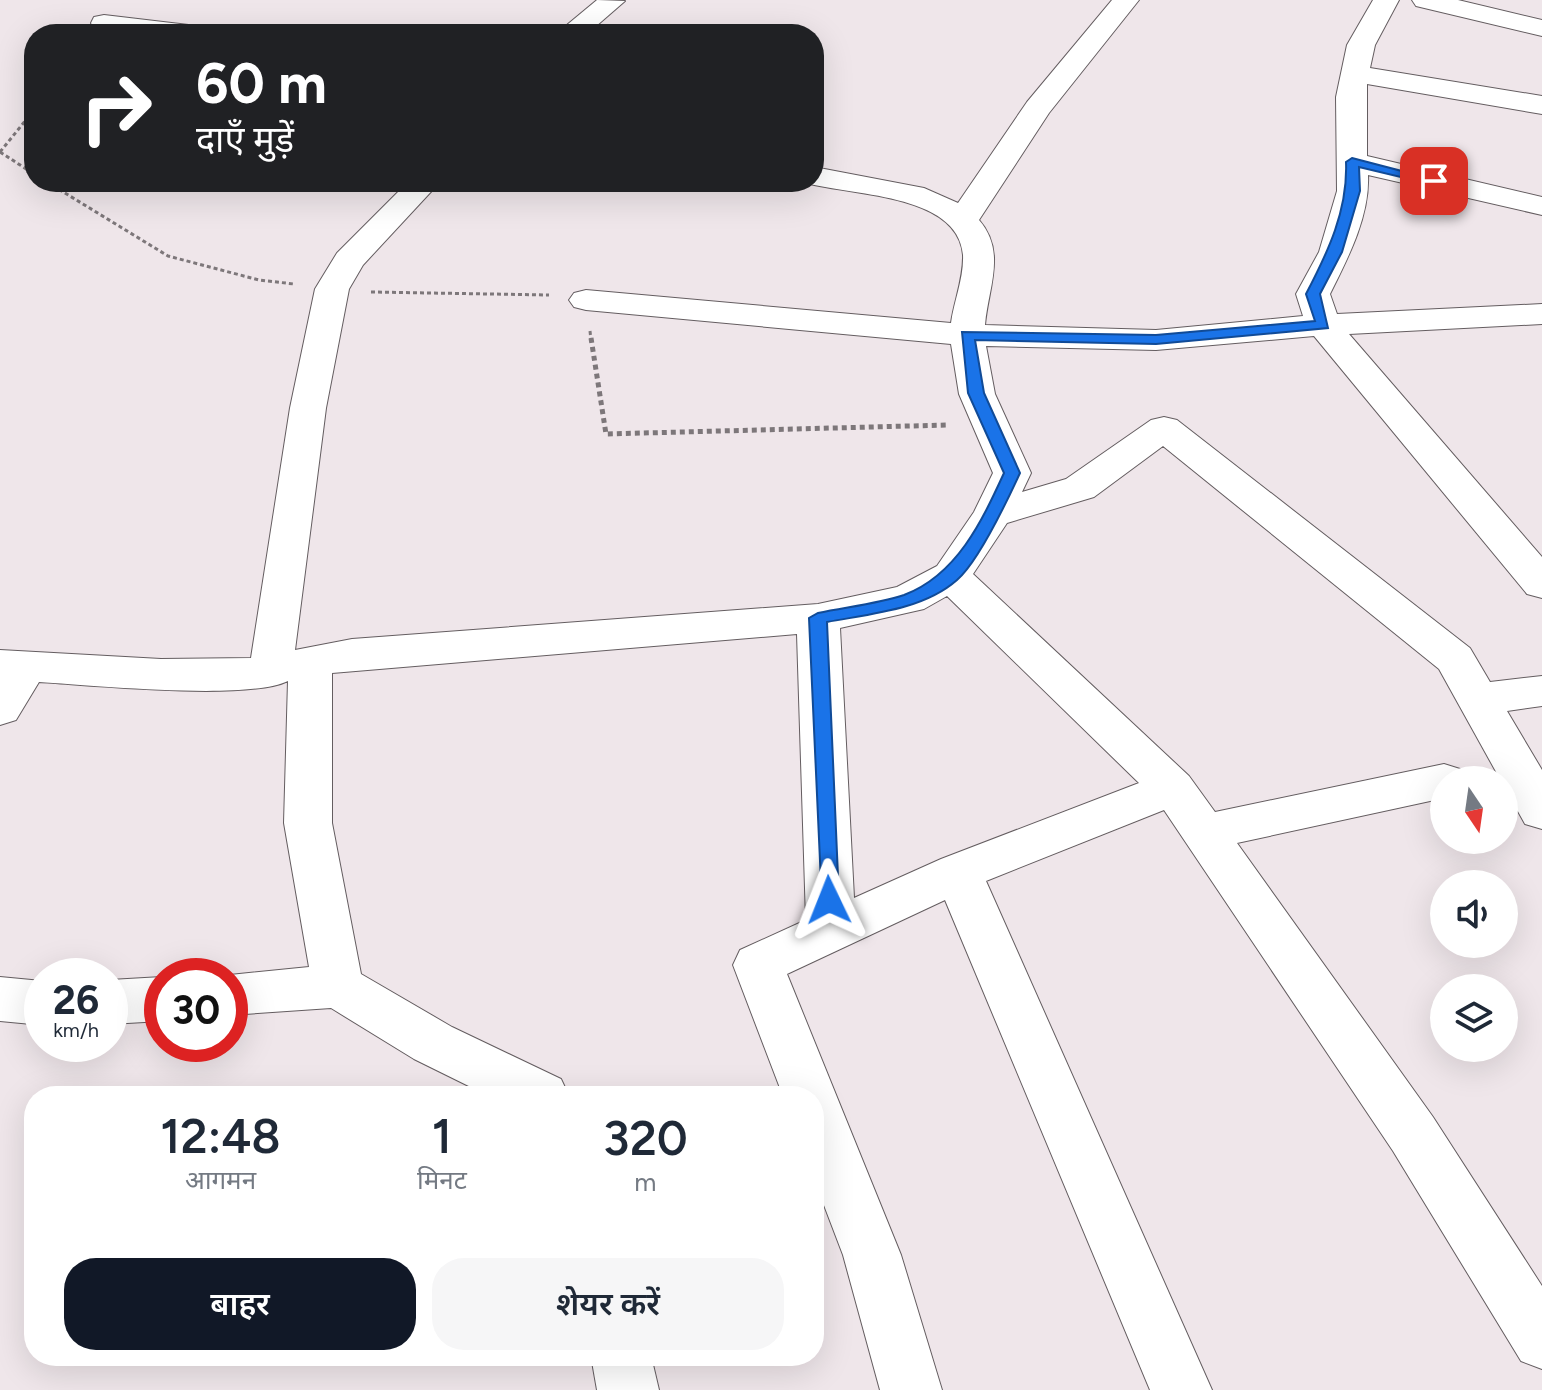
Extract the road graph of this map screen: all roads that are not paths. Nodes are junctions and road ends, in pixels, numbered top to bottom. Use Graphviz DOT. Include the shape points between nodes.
graph roads {
  1 [pos="1126,0"];
  2 [pos="1386,0"];
  3 [pos="1425,0"];
  4 [pos="612,1"];
  5 [pos="104,23"];
  6 [pos="112,24"];
  7 [pos="583,24"];
  8 [pos="1542,28"];
  9 [pos="1355,74"];
  10 [pos="1542,105"];
  11 [pos="1352,162"];
  12 [pos="824,178"];
  13 [pos="415,192"];
  14 [pos="1542,206"];
  15 [pos="964,218"];
  16 [pos="586,300"];
  17 [pos="1542,314"];
  18 [pos="1323,325"];
  19 [pos="967,335"];
  20 [pos="993,514"];
  21 [pos="951,576"];
  22 [pos="1542,584"];
  23 [pos="818,618"];
  24 [pos="12,667"];
  25 [pos="290,667"];
  26 [pos="1542,691"];
  27 [pos="1478,699"];
  28 [pos="0,709"];
  29 [pos="1516,766"];
  30 [pos="1518,769"];
  31 [pos="1430,784"];
  32 [pos="1173,788"];
  33 [pos="1542,811"];
  34 [pos="1204,832"];
  35 [pos="958,872"];
  36 [pos="831,931"];
  37 [pos="338,986"];
  38 [pos="248,993"];
  39 [pos="0,999"];
  40 [pos="24,1001"];
  41 [pos="521,1086"];
  42 [pos="806,1086"];
  43 [pos="824,1133"];
  44 [pos="1542,1340"];
  45 [pos="623,1366"];
  46 [pos="628,1390"];
  47 [pos="911,1390"];
  48 [pos="1181,1390"];
  1 -- 15 [label="street" via="1037,108"];
  2 -- 9 [label="street" via="1361,45"];
  3 -- 8 [label="street"];
  4 -- 7 [label="street"];
  5 -- 6 [label="street"];
  9 -- 10 [label="street"];
  9 -- 11 [label="street" via="1350,97"];
  11 -- 14 [label="street"];
  11 -- 18 [label="street" via="1353,191 1335,252 1313,294"];
  12 -- 15 [label="street" via="945,206"];
  13 -- 25 [label="street" via="349,260 332,289 308,408"];
  15 -- 19 [label="street" via="977,239 979,258"];
  16 -- 19 [label="street"];
  17 -- 18 [label="street"];
  18 -- 19 [label="street" via="1156,340"];
  18 -- 22 [label="street"];
  19 -- 20 [label="street" via="976,393 1012,473"];
  20 -- 21 [label="street"];
  20 -- 27 [label="street" via="1080,488 1164,428 1455,659"];
  21 -- 23 [label="street" via="909,599"];
  21 -- 32 [label="street"];
  23 -- 25 [label="street" via="352,654"];
  23 -- 36 [label="street"];
  24 -- 25 [label="street" via="161,674"];
  24 -- 28 [label="street"];
  25 -- 37 [label="street" via="308,823"];
  26 -- 27 [label="street"];
  27 -- 29 [label="street"];
  30 -- 33 [label="street"];
  31 -- 34 [label="street"];
  32 -- 34 [label="street"];
  32 -- 35 [label="street"];
  34 -- 44 [label="street" via="1413,1134"];
  35 -- 36 [label="street"];
  35 -- 48 [label="street"];
  36 -- 42 [label="street" via="758,965"];
  37 -- 38 [label="street"];
  37 -- 41 [label="street" via="433,1043"];
  39 -- 40 [label="street"];
  43 -- 47 [label="street" via="872,1255"];
  45 -- 46 [label="street"];
}
